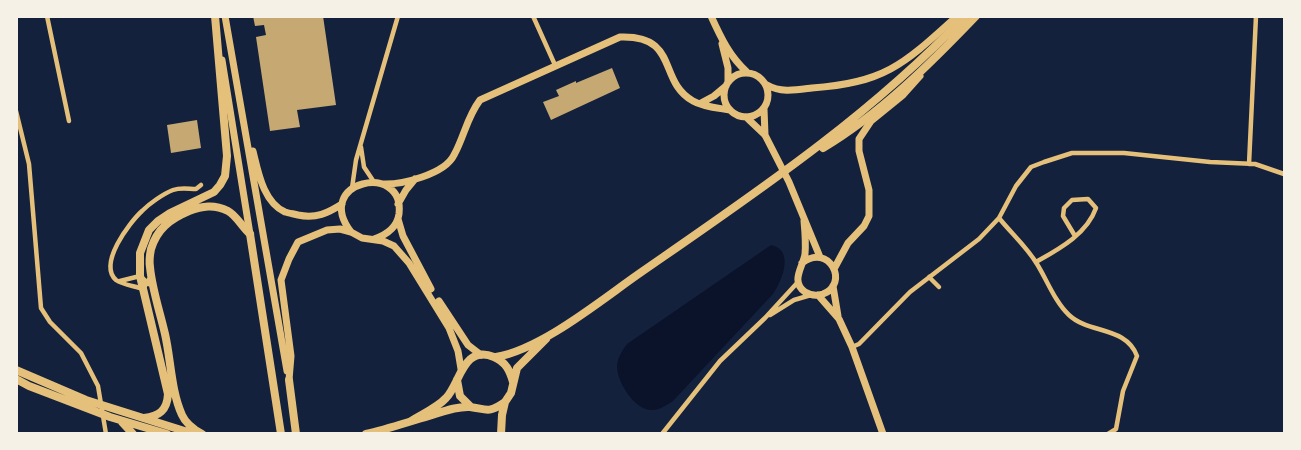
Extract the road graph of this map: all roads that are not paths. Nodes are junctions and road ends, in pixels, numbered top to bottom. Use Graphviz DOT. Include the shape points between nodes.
graph roads {
  1 [pos="47,16"];
  2 [pos="215,16"];
  3 [pos="225,16"];
  4 [pos="398,16"];
  5 [pos="533,16"];
  6 [pos="711,16"];
  7 [pos="957,16"];
  8 [pos="966,16"];
  9 [pos="976,16"];
  10 [pos="1256,16"];
  11 [pos="958,35"];
  12 [pos="721,39"];
  13 [pos="555,65"];
  14 [pos="747,72"];
  15 [pos="236,78"];
  16 [pos="727,84"];
  17 [pos="767,85"];
  18 [pos="701,103"];
  19 [pos="764,109"];
  20 [pos="730,110"];
  21 [pos="16,111"];
  22 [pos="746,117"];
  23 [pos="69,121"];
  24 [pos="765,135"];
  25 [pos="360,144"];
  26 [pos="798,163"];
  27 [pos="1249,164"];
  28 [pos="1284,174"];
  29 [pos="415,179"];
  30 [pos="374,182"];
  31 [pos="382,184"];
  32 [pos="201,185"];
  33 [pos="352,188"];
  34 [pos="342,204"];
  35 [pos="398,204"];
  36 [pos="999,218"];
  37 [pos="398,219"];
  38 [pos="804,221"];
  39 [pos="351,232"];
  40 [pos="250,234"];
  41 [pos="1075,236"];
  42 [pos="374,239"];
  43 [pos="820,257"];
  44 [pos="1036,262"];
  45 [pos="802,263"];
  46 [pos="834,269"];
  47 [pos="140,276"];
  48 [pos="150,278"];
  49 [pos="929,278"];
  50 [pos="118,281"];
  51 [pos="798,282"];
  52 [pos="833,286"];
  53 [pos="939,287"];
  54 [pos="143,289"];
  55 [pos="815,295"];
  56 [pos="765,318"];
  57 [pos="839,319"];
  58 [pos="555,332"];
  59 [pos="852,347"];
  60 [pos="481,356"];
  61 [pos="496,357"];
  62 [pos="461,369"];
  63 [pos="16,370"];
  64 [pos="16,379"];
  65 [pos="289,380"];
  66 [pos="457,380"];
  67 [pos="513,382"];
  68 [pos="505,402"];
  69 [pos="87,404"];
  70 [pos="471,407"];
  71 [pos="113,415"];
  72 [pos="144,418"];
  73 [pos="411,422"];
  74 [pos="106,434"];
  75 [pos="133,434"];
  76 [pos="167,434"];
  77 [pos="194,434"];
  78 [pos="202,434"];
  79 [pos="281,434"];
  80 [pos="296,434"];
  81 [pos="366,434"];
  82 [pos="501,434"];
  83 [pos="662,434"];
  84 [pos="883,434"];
  85 [pos="1108,434"];
  1 -- 23 [label="street"];
  2 -- 40 [label="main road"];
  2 -- 47 [label="main road" via="228,156 225,176 214,192 170,213 149,230 140,253"];
  3 -- 15 [label="main road"];
  4 -- 25 [label="street"];
  5 -- 13 [label="street"];
  6 -- 12 [label="main road"];
  7 -- 17 [label="main road" via="913,56 877,77 856,84 783,91"];
  8 -- 26 [label="main road" via="918,63"];
  9 -- 11 [label="main road"];
  10 -- 27 [label="street"];
  11 -- 26 [label="main road" via="843,136"];
  11 -- 46 [label="main road" via="903,95 864,129 859,151 869,190 869,216"];
  12 -- 14 [label="main road" via="736,63"];
  12 -- 16 [label="main road" via="728,68"];
  13 -- 18 [label="main road" via="620,37 647,40 661,51 676,84 693,101"];
  13 -- 29 [label="main road" via="480,100 471,112 453,158 445,166"];
  14 -- 16 [label="main road"];
  14 -- 17 [label="main road" via="759,76"];
  15 -- 34 [label="main road" via="264,188 272,202 284,212 303,216 321,216"];
  15 -- 65 [label="main road"];
  16 -- 18 [label="main road"];
  16 -- 20 [label="main road" via="724,98"];
  17 -- 19 [label="main road" via="769,97"];
  18 -- 20 [label="main road"];
  19 -- 22 [label="main road"];
  19 -- 24 [label="main road"];
  20 -- 22 [label="main road"];
  21 -- 74 [label="street" via="29,164 41,308 81,353 98,386"];
  22 -- 24 [label="main road"];
  24 -- 38 [label="main road"];
  25 -- 30 [label="street" via="364,167"];
  25 -- 33 [label="street"];
  26 -- 58 [label="main road"];
  27 -- 28 [label="street"];
  27 -- 36 [label="street" via="1124,153 1072,153 1031,167"];
  29 -- 31 [label="main road"];
  29 -- 35 [label="main road"];
  30 -- 31 [label="main road"];
  30 -- 33 [label="main road"];
  31 -- 35 [label="main road" via="393,192"];
  32 -- 50 [label="street" via="171,191 136,216 116,245 110,266"];
  33 -- 34 [label="main road"];
  34 -- 39 [label="main road" via="345,224"];
  35 -- 37 [label="main road"];
  36 -- 44 [label="street"];
  36 -- 49 [label="street"];
  37 -- 42 [label="main road" via="384,236"];
  37 -- 60 [label="main road" via="433,292 468,345"];
  38 -- 43 [label="main road"];
  38 -- 45 [label="main road"];
  39 -- 42 [label="main road"];
  39 -- 65 [label="main road" via="340,229 311,235 298,242 289,259 281,280 291,356"];
  40 -- 48 [label="main road" via="231,212 218,207 202,206 175,217 166,223 150,250"];
  40 -- 79 [label="main road"];
  41 -- 41 [label="street" via="1093,217 1096,207 1088,199 1072,200 1064,208"];
  41 -- 44 [label="street"];
  42 -- 62 [label="main road" via="394,246 410,263 449,328"];
  43 -- 45 [label="main road"];
  43 -- 46 [label="main road"];
  44 -- 85 [label="street" via="1068,315 1133,345 1137,356 1123,391 1116,429"];
  45 -- 51 [label="main road"];
  46 -- 52 [label="main road"];
  47 -- 48 [label="street"];
  47 -- 50 [label="street"];
  47 -- 54 [label="main road"];
  48 -- 54 [label="street"];
  48 -- 78 [label="main road" via="177,399 191,428"];
  49 -- 53 [label="street"];
  49 -- 59 [label="street"];
  50 -- 54 [label="street"];
  51 -- 55 [label="main road" via="806,292"];
  51 -- 56 [label="street"];
  52 -- 55 [label="main road" via="824,294"];
  52 -- 57 [label="main road"];
  54 -- 72 [label="main road" via="168,394 163,411"];
  55 -- 56 [label="street" via="794,300"];
  55 -- 57 [label="main road"];
  56 -- 83 [label="street" via="720,361"];
  57 -- 59 [label="main road"];
  58 -- 61 [label="main road"];
  58 -- 67 [label="main road" via="520,363"];
  59 -- 84 [label="main road"];
  60 -- 61 [label="main road"];
  60 -- 62 [label="main road"];
  61 -- 67 [label="main road" via="510,371"];
  62 -- 66 [label="main road"];
  63 -- 69 [label="main road"];
  64 -- 69 [label="main road"];
  65 -- 80 [label="main road"];
  66 -- 70 [label="main road" via="460,396"];
  66 -- 73 [label="main road" via="446,399"];
  67 -- 68 [label="main road"];
  68 -- 70 [label="main road" via="487,411"];
  68 -- 82 [label="main road"];
  69 -- 71 [label="main road"];
  70 -- 73 [label="main road" via="454,408"];
  71 -- 72 [label="main road"];
  71 -- 75 [label="main road"];
  71 -- 76 [label="main road"];
  72 -- 77 [label="main road"];
  73 -- 81 [label="main road"];
}
